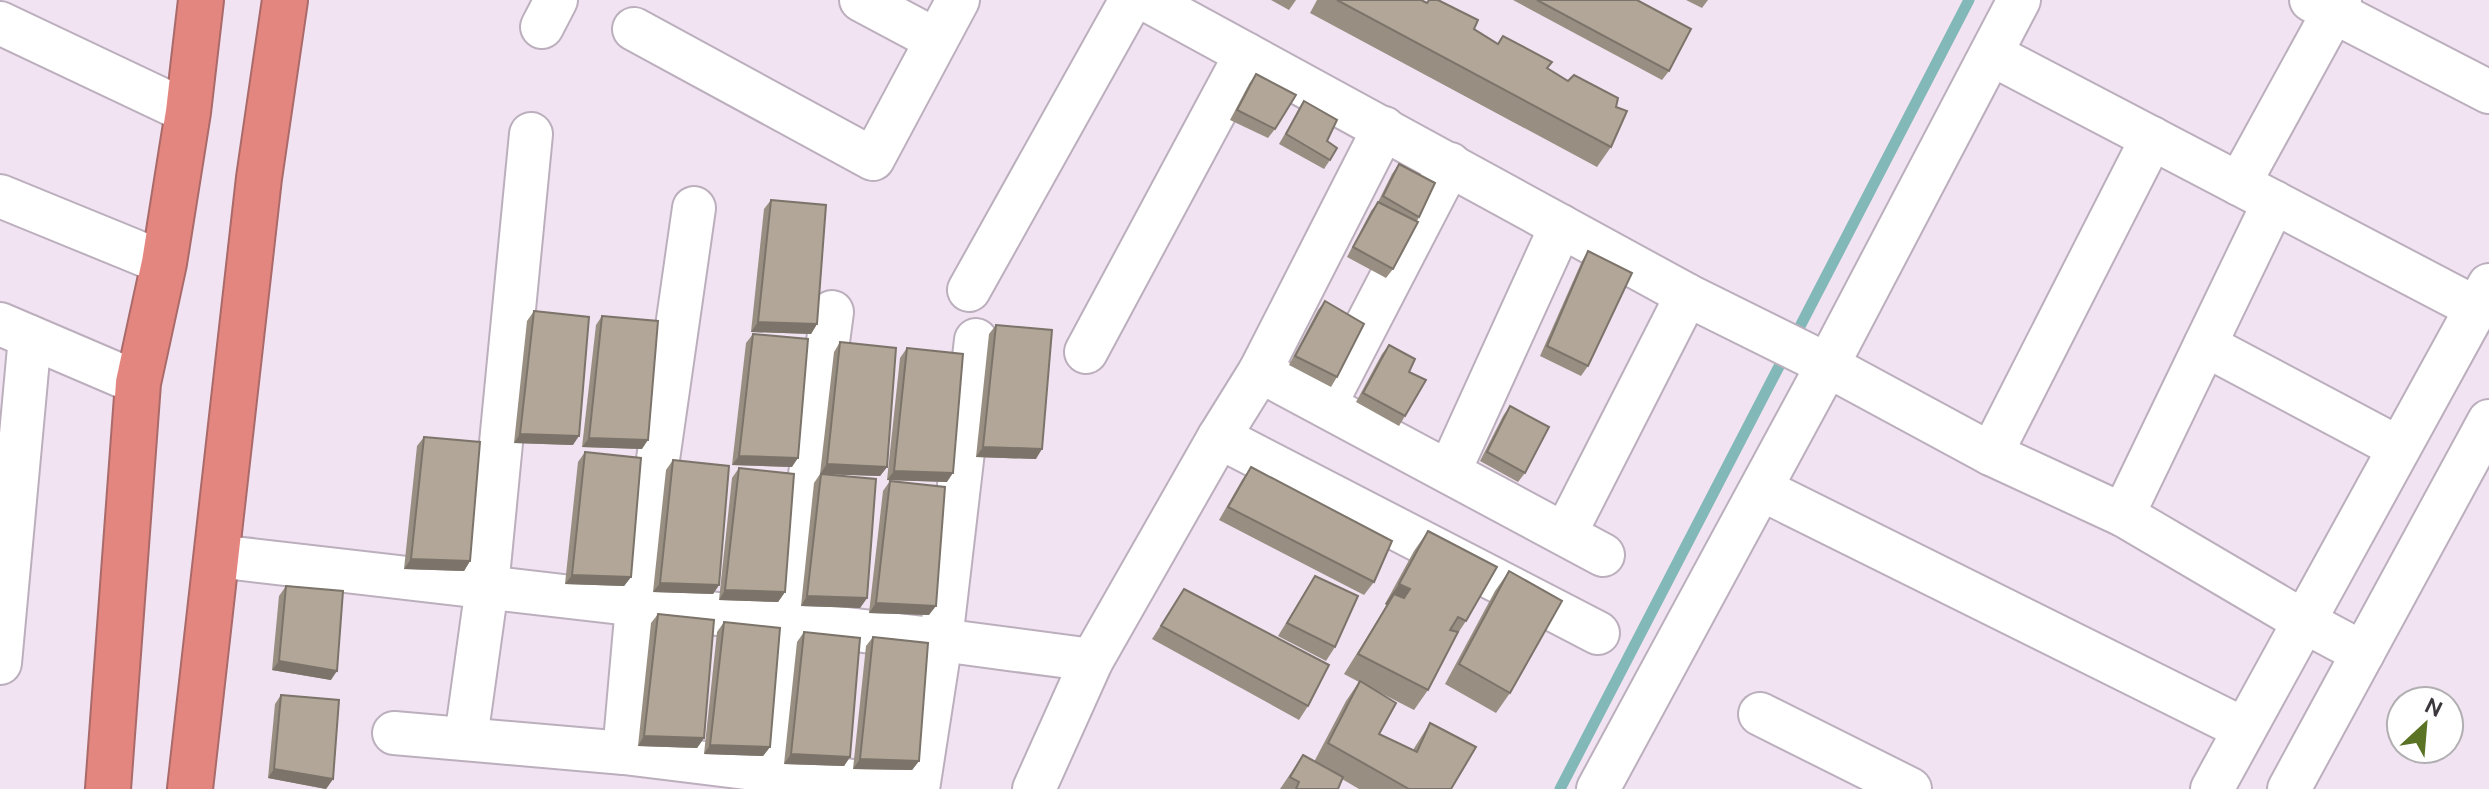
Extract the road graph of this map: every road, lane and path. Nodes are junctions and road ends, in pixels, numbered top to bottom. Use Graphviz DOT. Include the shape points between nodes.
graph roads {
  1 [pos="201,0"];
  2 [pos="285,0"];
  3 [pos="861,0"];
  4 [pos="958,0"];
  5 [pos="1131,0"];
  6 [pos="1147,0"];
  7 [pos="2019,0"];
  8 [pos="2328,4"];
  9 [pos="0,23"];
  10 [pos="634,29"];
  11 [pos="936,40"];
  12 [pos="1246,54"];
  13 [pos="1991,54"];
  14 [pos="2489,92"];
  15 [pos="188,112"];
  16 [pos="1384,128"];
  17 [pos="531,134"];
  18 [pos="2152,138"];
  19 [pos="1450,164"];
  20 [pos="2256,193"];
  21 [pos="0,196"];
  22 [pos="694,208"];
  23 [pos="1561,226"];
  24 [pos="164,263"];
  25 [pos="969,290"];
  26 [pos="1687,295"];
  27 [pos="2483,297"];
  28 [pos="832,312"];
  29 [pos="15,330"];
  30 [pos="976,340"];
  31 [pos="2205,345"];
  32 [pos="1086,352"];
  33 [pos="1818,360"];
  34 [pos="1260,371"];
  35 [pos="138,383"];
  36 [pos="2431,389"];
  37 [pos="1325,405"];
  38 [pos="2489,422"];
  39 [pos="1219,437"];
  40 [pos="2399,448"];
  41 [pos="1991,454"];
  42 [pos="1449,472"];
  43 [pos="1761,489"];
  44 [pos="2123,515"];
  45 [pos="7,516"];
  46 [pos="1565,534"];
  47 [pos="1603,555"];
  48 [pos="217,556"];
  49 [pos="487,587"];
  50 [pos="637,606"];
  51 [pos="2,620"];
  52 [pos="2305,622"];
  53 [pos="790,623"];
  54 [pos="1598,633"];
  55 [pos="941,640"];
  56 [pos="2363,653"];
  57 [pos="1092,660"];
  58 [pos="0,663"];
  59 [pos="1760,714"];
  60 [pos="2244,729"];
  61 [pos="394,733"];
  62 [pos="466,738"];
  63 [pos="624,753"];
  64 [pos="780,777"];
  65 [pos="108,789"];
  66 [pos="190,789"];
  67 [pos="1034,789"];
  68 [pos="1598,789"];
  69 [pos="1910,789"];
  70 [pos="2212,789"];
  71 [pos="2289,789"];
  1 -- 15 [label="highway"];
  2 -- 48 [label="highway" via="259,178"];
  3 -- 11 [label="street"];
  4 -- 11 [label="street"];
  5 -- 25 [label="street"];
  6 -- 12 [label="street"];
  7 -- 13 [label="street"];
  8 -- 14 [label="street"];
  8 -- 20 [label="street"];
  9 -- 15 [label="street"];
  10 -- 11 [label="street" via="873,159"];
  12 -- 16 [label="street"];
  12 -- 32 [label="street"];
  13 -- 18 [label="street"];
  13 -- 33 [label="street"];
  15 -- 24 [label="highway"];
  16 -- 19 [label="street"];
  16 -- 34 [label="street"];
  17 -- 49 [label="street"];
  18 -- 20 [label="street"];
  18 -- 41 [label="street"];
  19 -- 23 [label="street"];
  19 -- 37 [label="street"];
  20 -- 27 [label="street"];
  20 -- 31 [label="street"];
  21 -- 24 [label="street"];
  22 -- 50 [label="street"];
  23 -- 26 [label="street"];
  23 -- 42 [label="street"];
  24 -- 35 [label="highway"];
  26 -- 33 [label="street"];
  26 -- 46 [label="street"];
  27 -- 36 [label="street"];
  28 -- 53 [label="street"];
  29 -- 35 [label="street"];
  29 -- 45 [label="street"];
  30 -- 55 [label="street"];
  31 -- 40 [label="street"];
  31 -- 44 [label="street"];
  33 -- 41 [label="street"];
  33 -- 43 [label="street"];
  34 -- 37 [label="street"];
  34 -- 39 [label="street"];
  35 -- 65 [label="highway"];
  36 -- 38 [label="street"];
  36 -- 40 [label="street"];
  37 -- 42 [label="street"];
  38 -- 56 [label="street"];
  39 -- 54 [label="street"];
  39 -- 57 [label="street"];
  40 -- 52 [label="street"];
  41 -- 44 [label="street"];
  42 -- 46 [label="street"];
  43 -- 60 [label="street"];
  43 -- 68 [label="street"];
  44 -- 52 [label="street"];
  45 -- 51 [label="street"];
  46 -- 47 [label="street"];
  48 -- 49 [label="street"];
  48 -- 66 [label="highway"];
  49 -- 50 [label="street"];
  49 -- 62 [label="street"];
  50 -- 53 [label="street"];
  50 -- 63 [label="street"];
  51 -- 58 [label="street"];
  52 -- 56 [label="street"];
  52 -- 60 [label="street"];
  53 -- 55 [label="street"];
  53 -- 64 [label="street"];
  55 -- 57 [label="street"];
  55 -- 64 [label="street" via="918,789"];
  56 -- 71 [label="street"];
  57 -- 67 [label="street"];
  59 -- 69 [label="street"];
  60 -- 70 [label="street"];
  61 -- 62 [label="street"];
  62 -- 63 [label="street"];
  63 -- 64 [label="street"];
}
